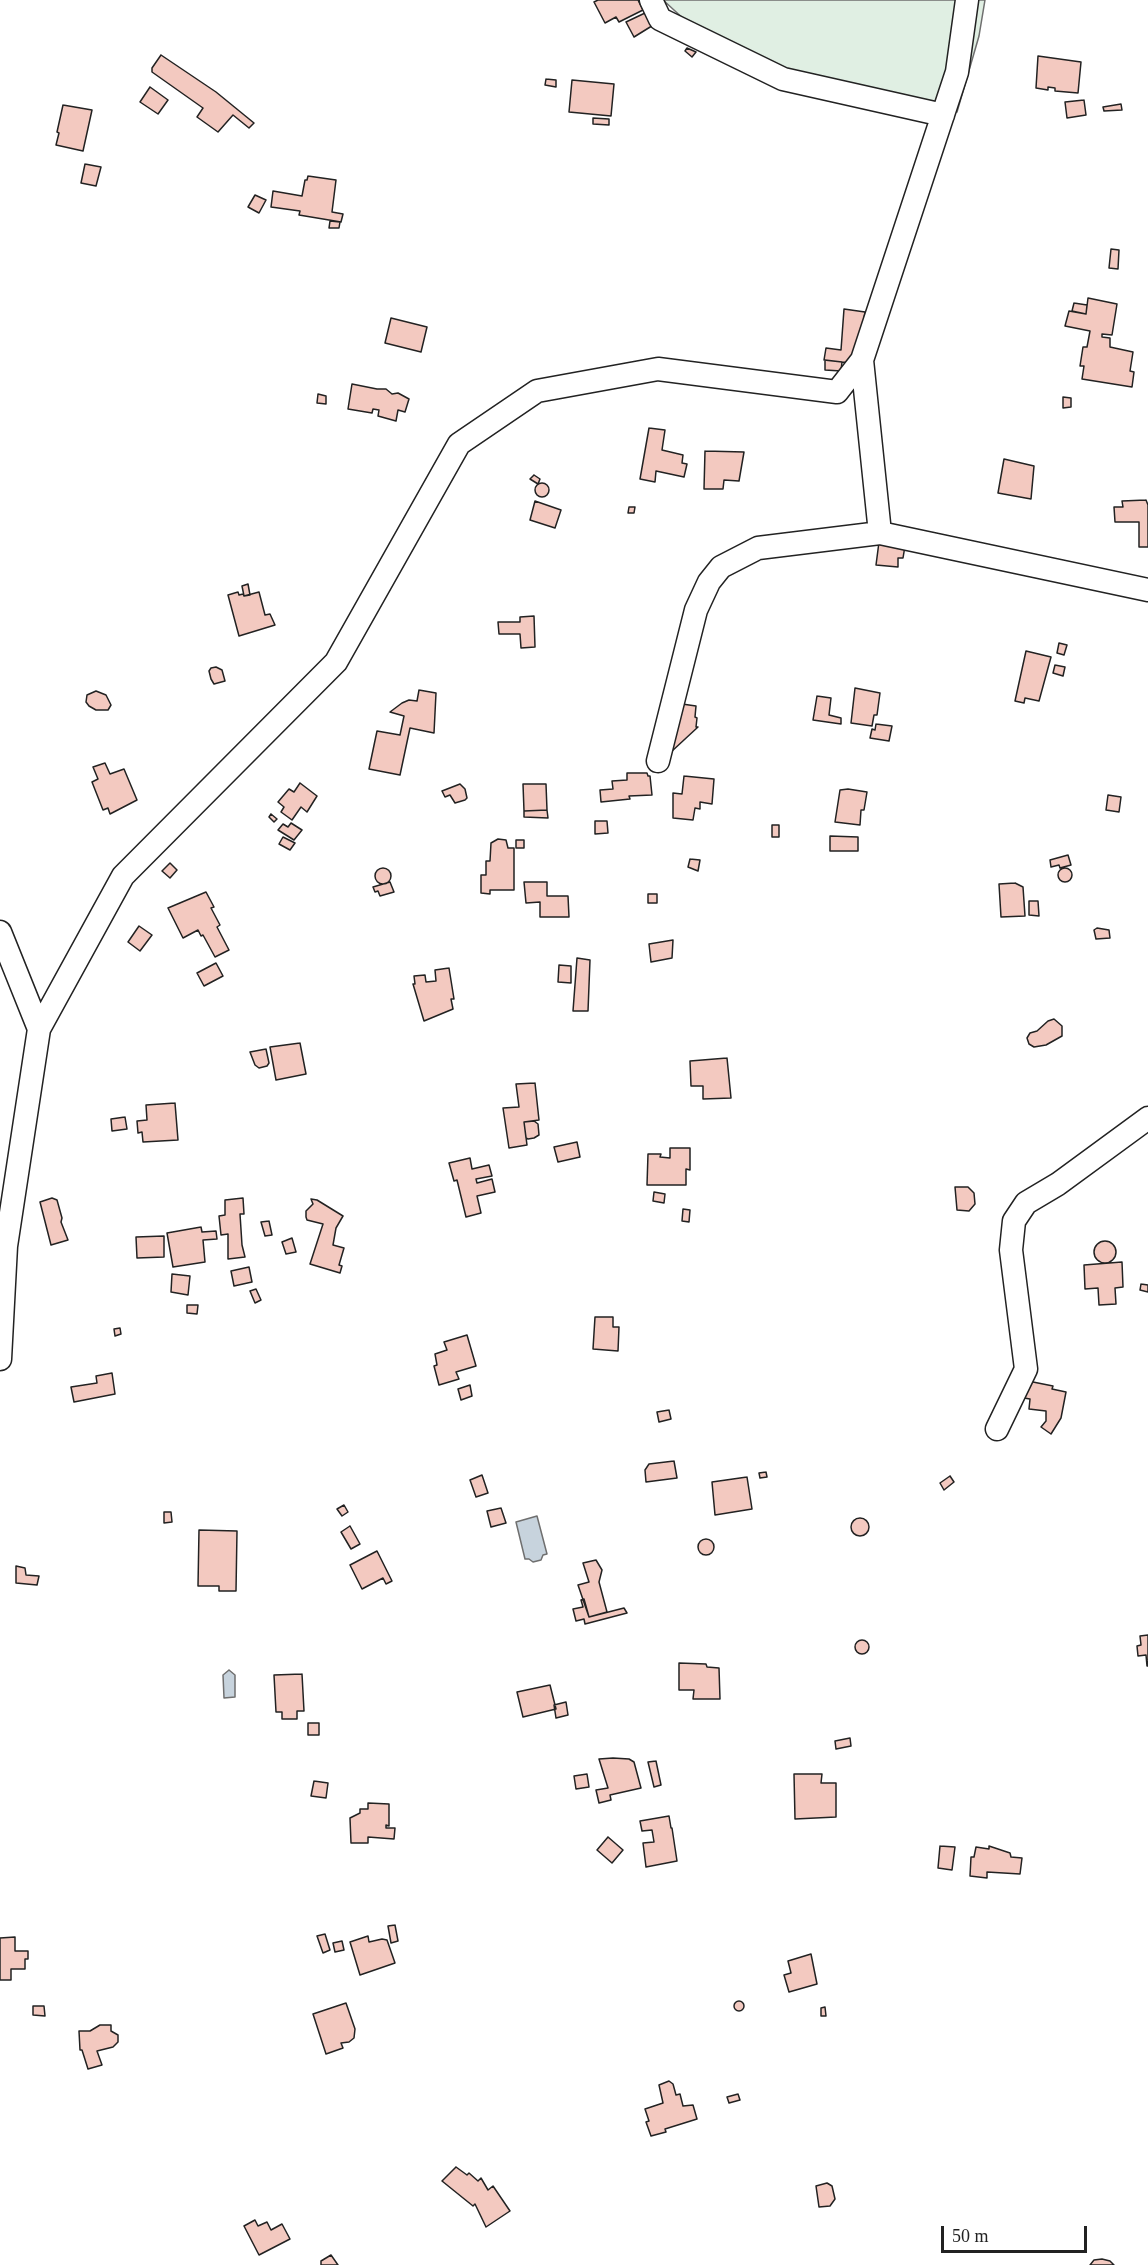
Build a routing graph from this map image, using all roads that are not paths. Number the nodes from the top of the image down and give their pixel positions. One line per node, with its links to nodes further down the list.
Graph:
1 (651, 0): 3 (street)
2 (967, 0): 3 (street)
3 (943, 115): 4 (street)
4 (862, 360): 5 (street); 9 (street)
5 (880, 533): 6 (street); 7 (street)
6 (1148, 590)
7 (658, 761)
8 (0, 932): 9 (street)
9 (39, 1029): 11 (street)
10 (1148, 1118): 12 (street)
11 (0, 1359)
12 (997, 1429)

